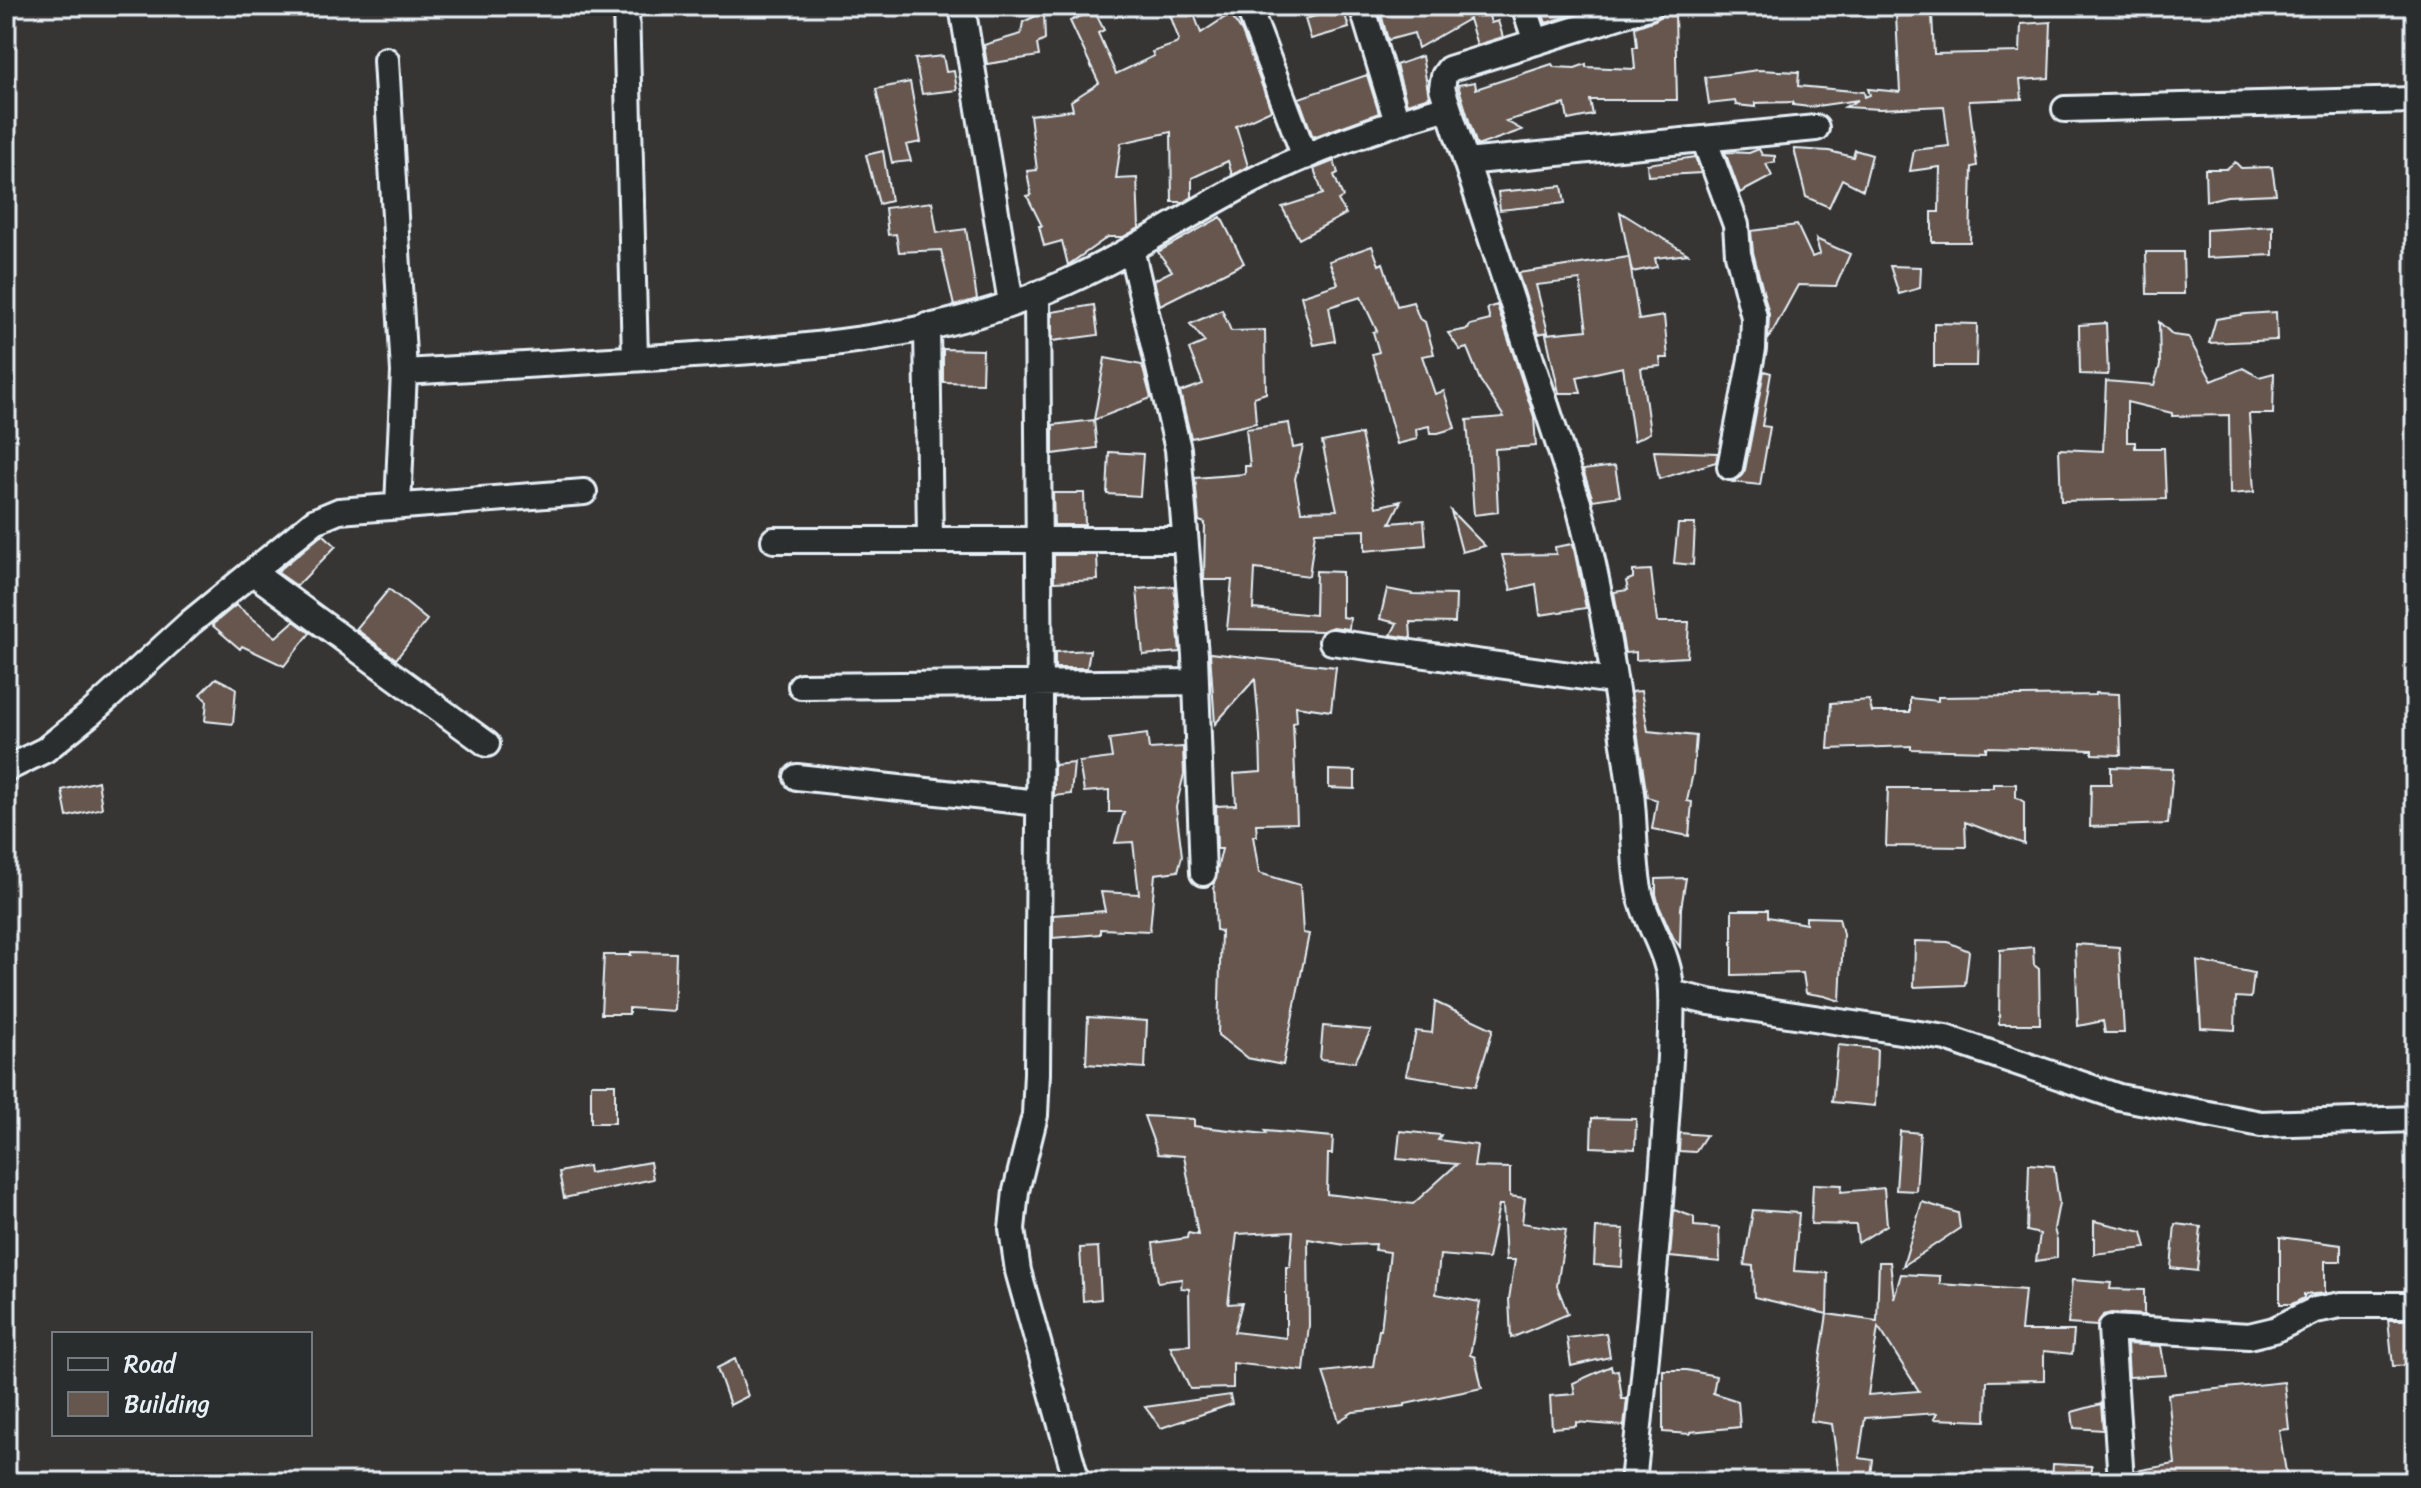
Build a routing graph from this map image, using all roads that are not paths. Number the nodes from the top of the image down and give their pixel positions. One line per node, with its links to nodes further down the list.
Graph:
1 (626, 6): 21 (street)
2 (962, 6): 19 (street)
3 (1248, 6): 15 (street)
4 (1362, 6): 12 (street)
5 (1524, 6): 7 (street)
6 (1651, 6): 7 (street)
7 (1536, 42): 10 (street)
8 (386, 60): 22 (street)
9 (2415, 100): 11 (street)
10 (1448, 107): 12 (street); 16 (street)
11 (2065, 109)
12 (1397, 122): 15 (street)
13 (1816, 128): 14 (street)
14 (1704, 139): 16 (street); 23 (street)
15 (1305, 157): 17 (street)
16 (1466, 162): 32 (street)
17 (1131, 249): 18 (street); 29 (street)
18 (1037, 294): 19 (street); 28 (street)
19 (1011, 303): 20 (street)
20 (927, 326): 21 (street); 27 (street)
21 (635, 358): 22 (street)
22 (404, 372): 25 (street)
23 (1730, 467)
24 (584, 492): 25 (street)
25 (398, 506): 30 (street)
26 (774, 540): 27 (street)
27 (930, 540): 28 (street)
28 (1039, 540): 29 (street); 34 (street)
29 (1185, 540): 33 (street)
30 (252, 572): 36 (street); 37 (street)
31 (1332, 642): 32 (street)
32 (1613, 681): 41 (street)
33 (1196, 682): 34 (street); 40 (street)
34 (1040, 684): 35 (street); 39 (street)
35 (801, 686)
36 (487, 744)
37 (6, 769)
38 (797, 777): 39 (street)
39 (1039, 803): 44 (street)
40 (1203, 873)
41 (1671, 993): 42 (street); 45 (street)
42 (2415, 1119)
43 (2415, 1305): 46 (street)
44 (1077, 1482)
45 (1633, 1482)
46 (2121, 1482)

